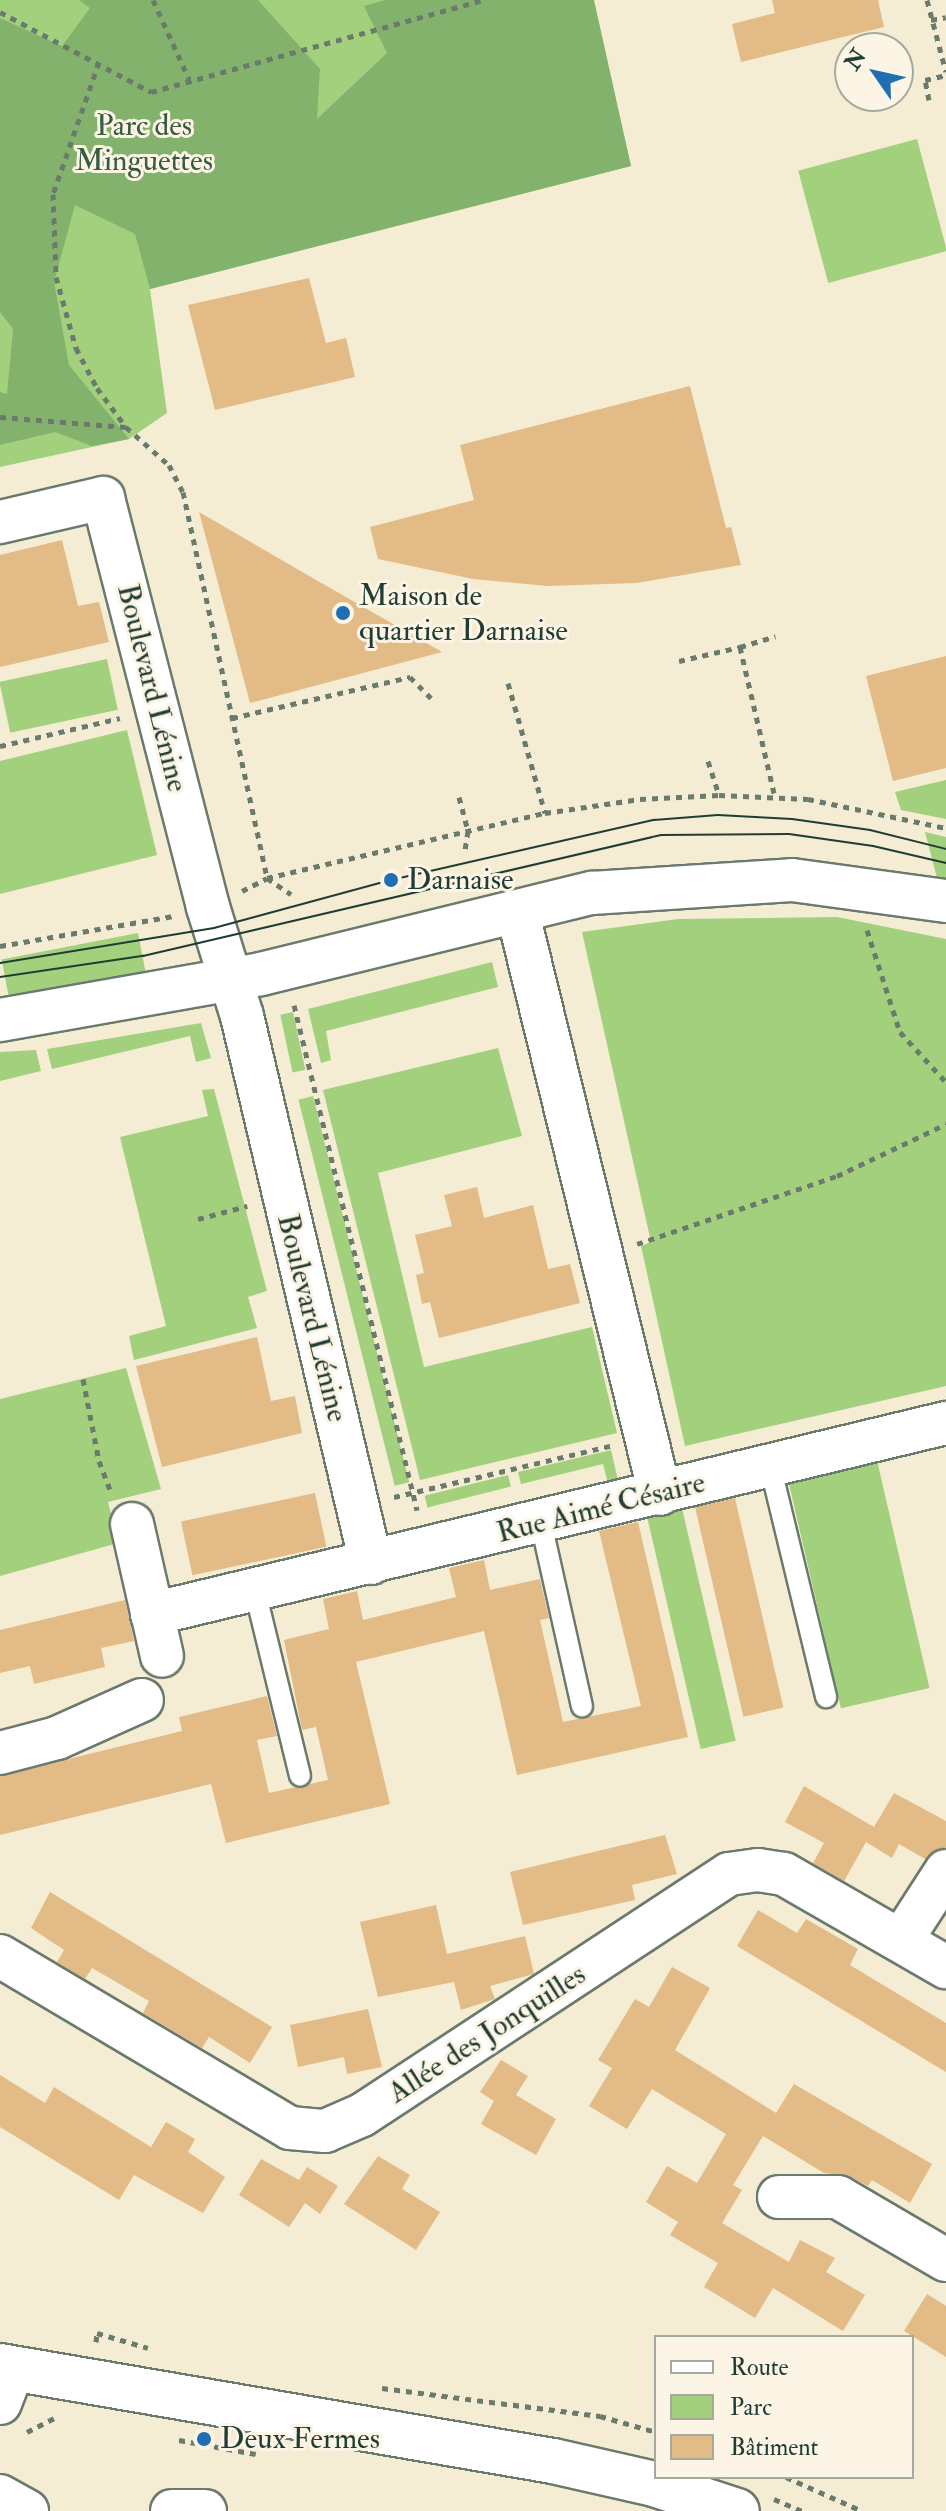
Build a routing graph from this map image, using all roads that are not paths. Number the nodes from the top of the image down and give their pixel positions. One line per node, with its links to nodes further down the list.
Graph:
1 (0, 522): 4 (street, Boulevard Lénine)
2 (946, 901): 3 (street)
3 (518, 914): 4 (street); 8 (street)
4 (236, 998): 5 (street); 11 (street, Boulevard Lénine)
5 (0, 1020)
6 (946, 1423): 7 (street, Rue Aimé Césaire)
7 (770, 1465): 8 (street, Rue Aimé Césaire); 15 (lane)
8 (660, 1494): 9 (street, Rue Aimé Césaire)
9 (541, 1523): 11 (street, Rue Aimé Césaire); 17 (lane)
10 (132, 1524): 13 (street)
11 (371, 1563): 12 (street, Rue Aimé Césaire)
12 (255, 1591): 13 (street, Rue Aimé Césaire); 19 (lane)
13 (152, 1614): 14 (street)
14 (162, 1656)
15 (826, 1697)
16 (142, 1700): 18 (street)
17 (582, 1706)
18 (0, 1753)
19 (300, 1776)
20 (946, 1871): 21 (street)
21 (902, 1939): 22 (street, Allée des Jonquilles); 23 (street, Allée des Jonquilles)
22 (0, 1956)
23 (946, 1967)
24 (779, 2197): 25 (street)
25 (946, 2260)
26 (4, 2379): 31 (main road)
27 (0, 2496): 28 (street)
28 (27, 2511)
29 (172, 2511): 30 (street)
30 (205, 2511)
31 (737, 2511)

